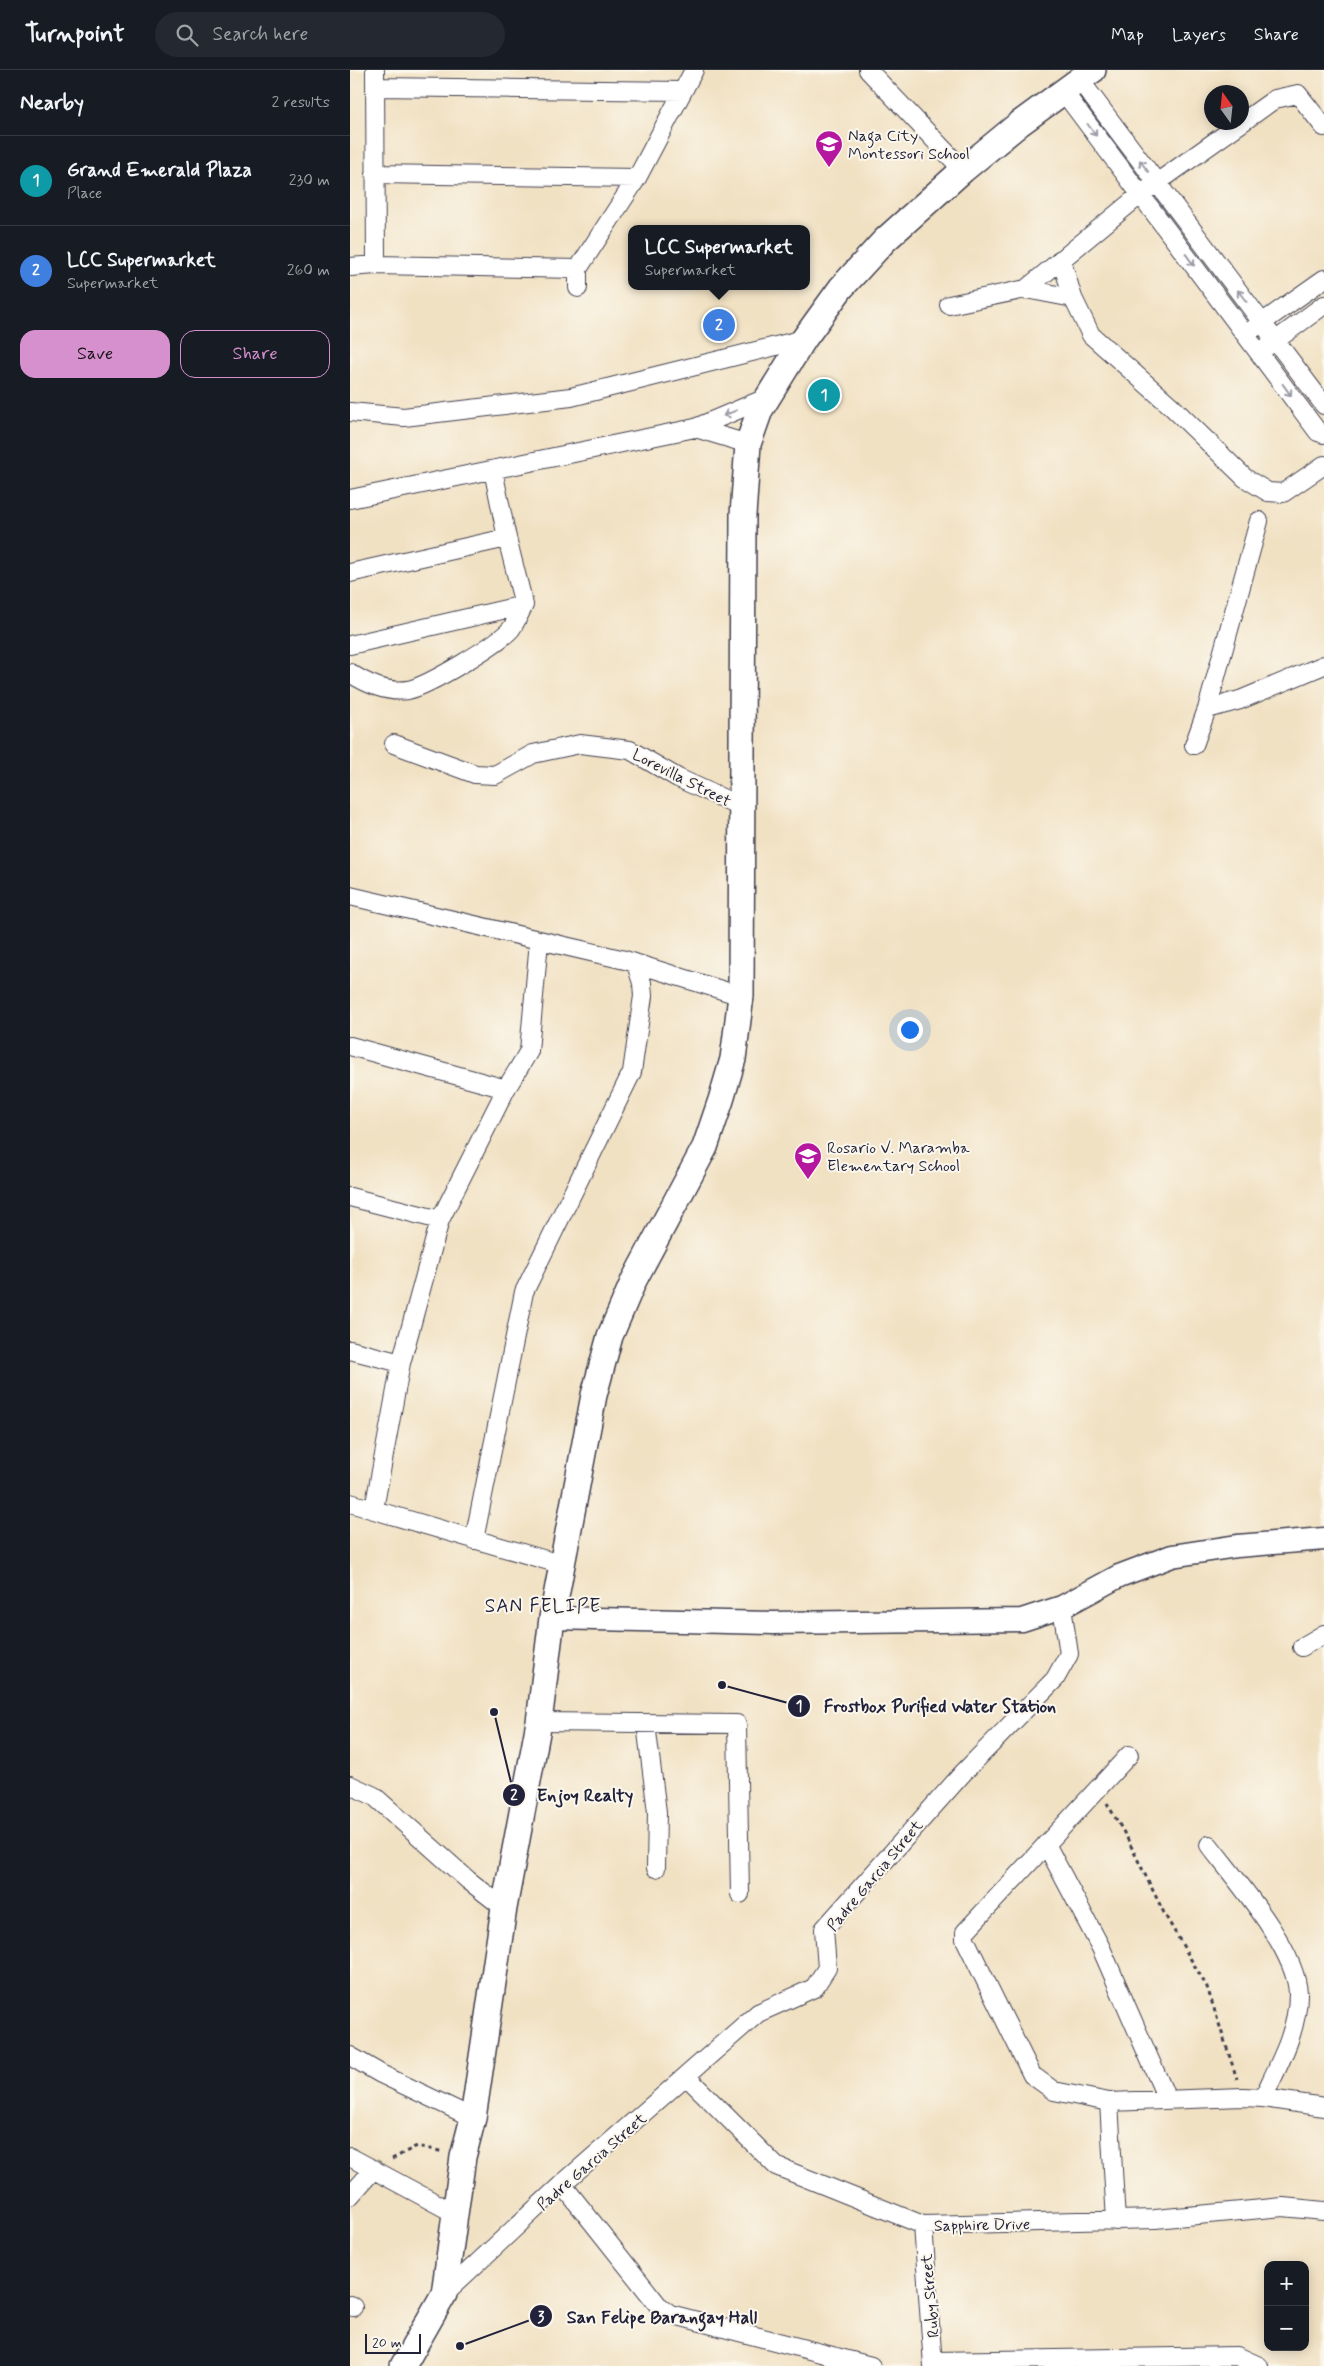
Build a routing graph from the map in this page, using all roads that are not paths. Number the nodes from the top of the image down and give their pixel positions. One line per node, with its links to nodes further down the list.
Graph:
1 (694, 70): 5 (street)
2 (868, 70): 7 (street)
3 (375, 79): 5 (street); 8 (street)
4 (1078, 80): 7 (main road); 10 (street, one-way to 4); 11 (street, one-way to 11)
5 (683, 91): 9 (street)
6 (1324, 127): 10 (street)
7 (963, 170): 24 (main road)
8 (375, 174): 9 (street); 13 (street)
9 (637, 178): 15 (street)
10 (1157, 184): 11 (street); 22 (street, one-way to 10)
11 (1141, 194): 12 (street); 23 (street, one-way to 23)
12 (1062, 259): 18 (street); 19 (street)
13 (376, 265): 14 (street); 15 (street)
14 (350, 268)
15 (578, 269): 17 (street)
16 (1324, 278): 22 (street)
17 (578, 288)
18 (1026, 289): 19 (street); 20 (street)
19 (1073, 298): 33 (street)
20 (948, 305)
21 (1324, 305): 25 (street)
22 (1262, 323): 23 (street); 25 (street)
23 (1245, 335): 26 (street)
24 (804, 339): 27 (main road); 29 (street)
25 (1276, 340): 26 (street); 28 (street)
26 (1259, 352): 31 (street, one-way to 31)
27 (766, 398): 30 (street, one-way to 30); 32 (main road)
28 (1324, 405)
29 (350, 412)
30 (694, 428): 32 (street); 34 (street)
31 (1322, 432)
32 (748, 444): 46 (main road)
33 (1324, 465)
34 (493, 470): 35 (street); 37 (street)
35 (350, 499)
36 (1259, 521): 43 (street)
37 (507, 538): 38 (street); 39 (street)
38 (350, 573)
39 (524, 605): 40 (street); 42 (street)
40 (350, 645)
41 (1323, 661): 43 (street)
42 (350, 673)
43 (1207, 709): 45 (street)
44 (394, 744): 46 (street, Lorevilla Street)
45 (1194, 745)
46 (742, 807): 50 (main road)
47 (350, 896): 48 (street)
48 (539, 941): 49 (street); 52 (street)
49 (636, 964): 50 (street); 60 (street)
50 (741, 996): 61 (main road)
51 (350, 1046): 52 (street)
52 (506, 1088): 54 (street)
53 (350, 1198): 54 (street)
54 (440, 1220): 56 (street)
55 (350, 1350): 56 (street)
56 (401, 1363): 58 (street)
57 (350, 1503): 58 (street)
58 (374, 1509): 60 (street)
59 (1324, 1539): 62 (street)
60 (474, 1540): 61 (street)
61 (563, 1565): 63 (main road)
62 (1062, 1607): 63 (street); 76 (street, Padre Garcia Street)
63 (552, 1618): 66 (main road)
64 (1324, 1634): 65 (street)
65 (1302, 1647)
66 (539, 1722): 67 (street); 74 (main road)
67 (646, 1724): 72 (street); 73 (street)
68 (1130, 1755): 70 (street)
69 (350, 1784): 74 (street)
70 (1046, 1844): 78 (street); 79 (street)
71 (1209, 1845): 77 (street)
72 (656, 1868)
73 (740, 1894)
74 (504, 1908): 81 (main road)
75 (350, 2056): 81 (street)
76 (687, 2077): 84 (street, Padre Garcia Street); 89 (street, Sapphire Drive)
77 (1263, 2098): 78 (street); 80 (street)
78 (1167, 2099): 79 (street)
79 (1108, 2102): 88 (street)
80 (1324, 2107)
81 (472, 2118): 87 (main road)
82 (350, 2157): 83 (street)
83 (374, 2169): 85 (street); 87 (street)
84 (562, 2184): 90 (street, Padre Garcia Street); 93 (street)
85 (350, 2196)
86 (1324, 2211): 88 (street, Sapphire Drive)
87 (454, 2213): 90 (main road)
88 (1116, 2220): 89 (street, Sapphire Drive)
89 (923, 2225): 91 (street, Ruby Street)
90 (444, 2294): 92 (main road)
91 (933, 2364): 94 (street)
92 (403, 2366)
93 (871, 2366)
94 (1259, 2366)

